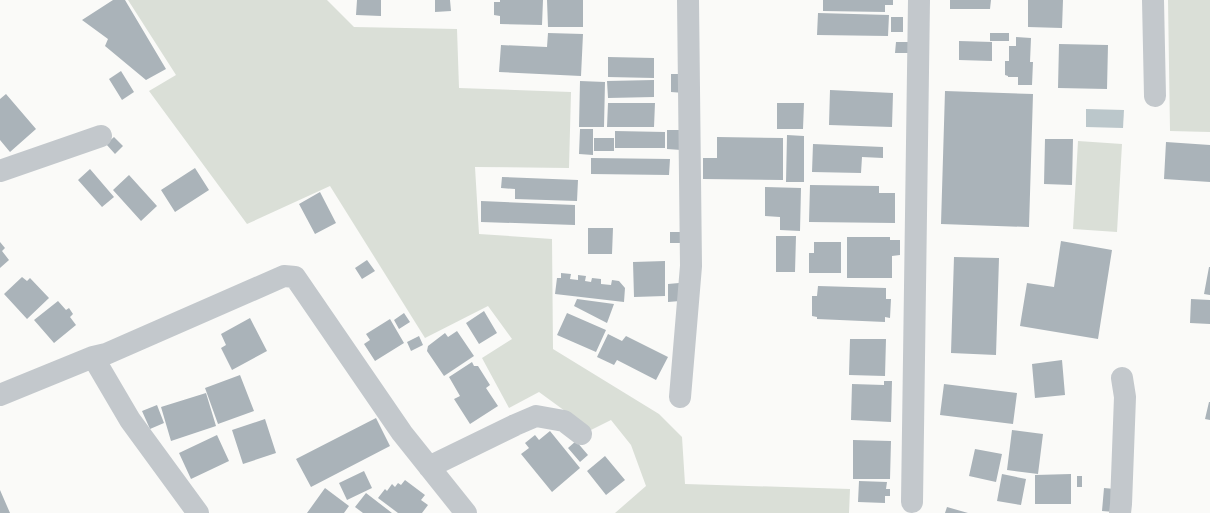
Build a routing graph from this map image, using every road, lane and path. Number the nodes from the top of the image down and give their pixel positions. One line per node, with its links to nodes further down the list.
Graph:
1 (688, 0): 10 (street)
2 (919, 0): 13 (street)
3 (1153, 0): 4 (street)
4 (1155, 96)
5 (101, 136): 6 (street)
6 (0, 171)
7 (93, 357): 9 (street); 12 (street); 14 (street)
8 (1122, 378): 16 (street)
9 (0, 395)
10 (680, 397)
11 (581, 434): 12 (street)
12 (429, 467): 15 (street)
13 (912, 502)
14 (198, 513)
15 (466, 513)
16 (1120, 513)

